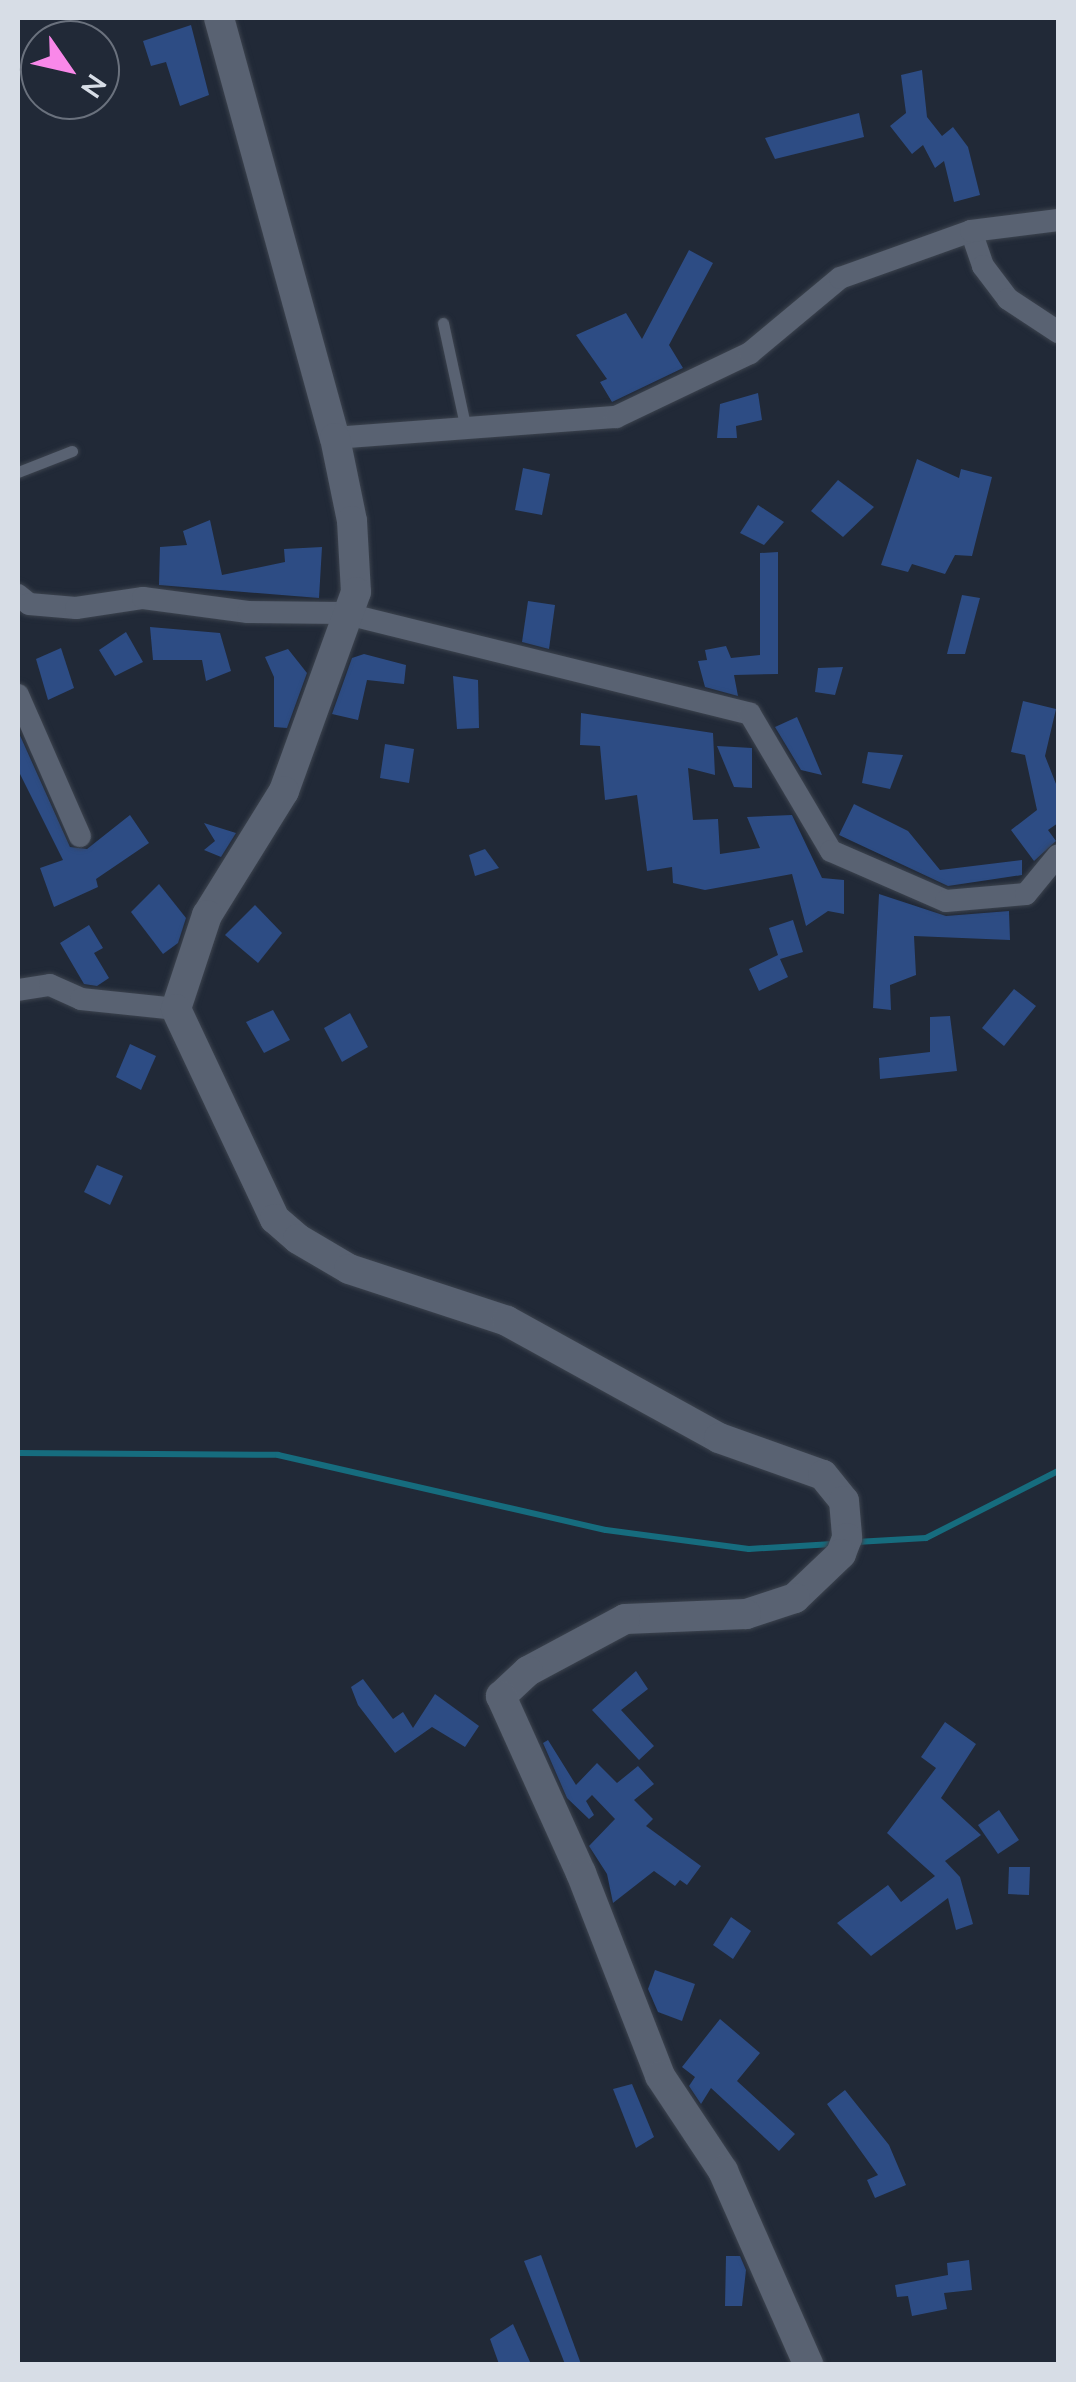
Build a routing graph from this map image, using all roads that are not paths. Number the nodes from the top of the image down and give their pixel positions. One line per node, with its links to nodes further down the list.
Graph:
1 (218, 18): 7 (street)
2 (1058, 220): 3 (street)
3 (971, 231): 5 (street); 6 (street)
4 (443, 324): 6 (lane)
5 (1058, 332)
6 (466, 428): 7 (street)
7 (335, 438): 11 (street)
8 (72, 451): 9 (lane)
9 (18, 472)
10 (18, 596): 11 (street)
11 (344, 613): 14 (street); 16 (street)
12 (18, 695): 13 (street)
13 (80, 836)
14 (1058, 855)
15 (18, 990): 16 (street)
16 (176, 1009): 17 (street)
17 (808, 2364)

